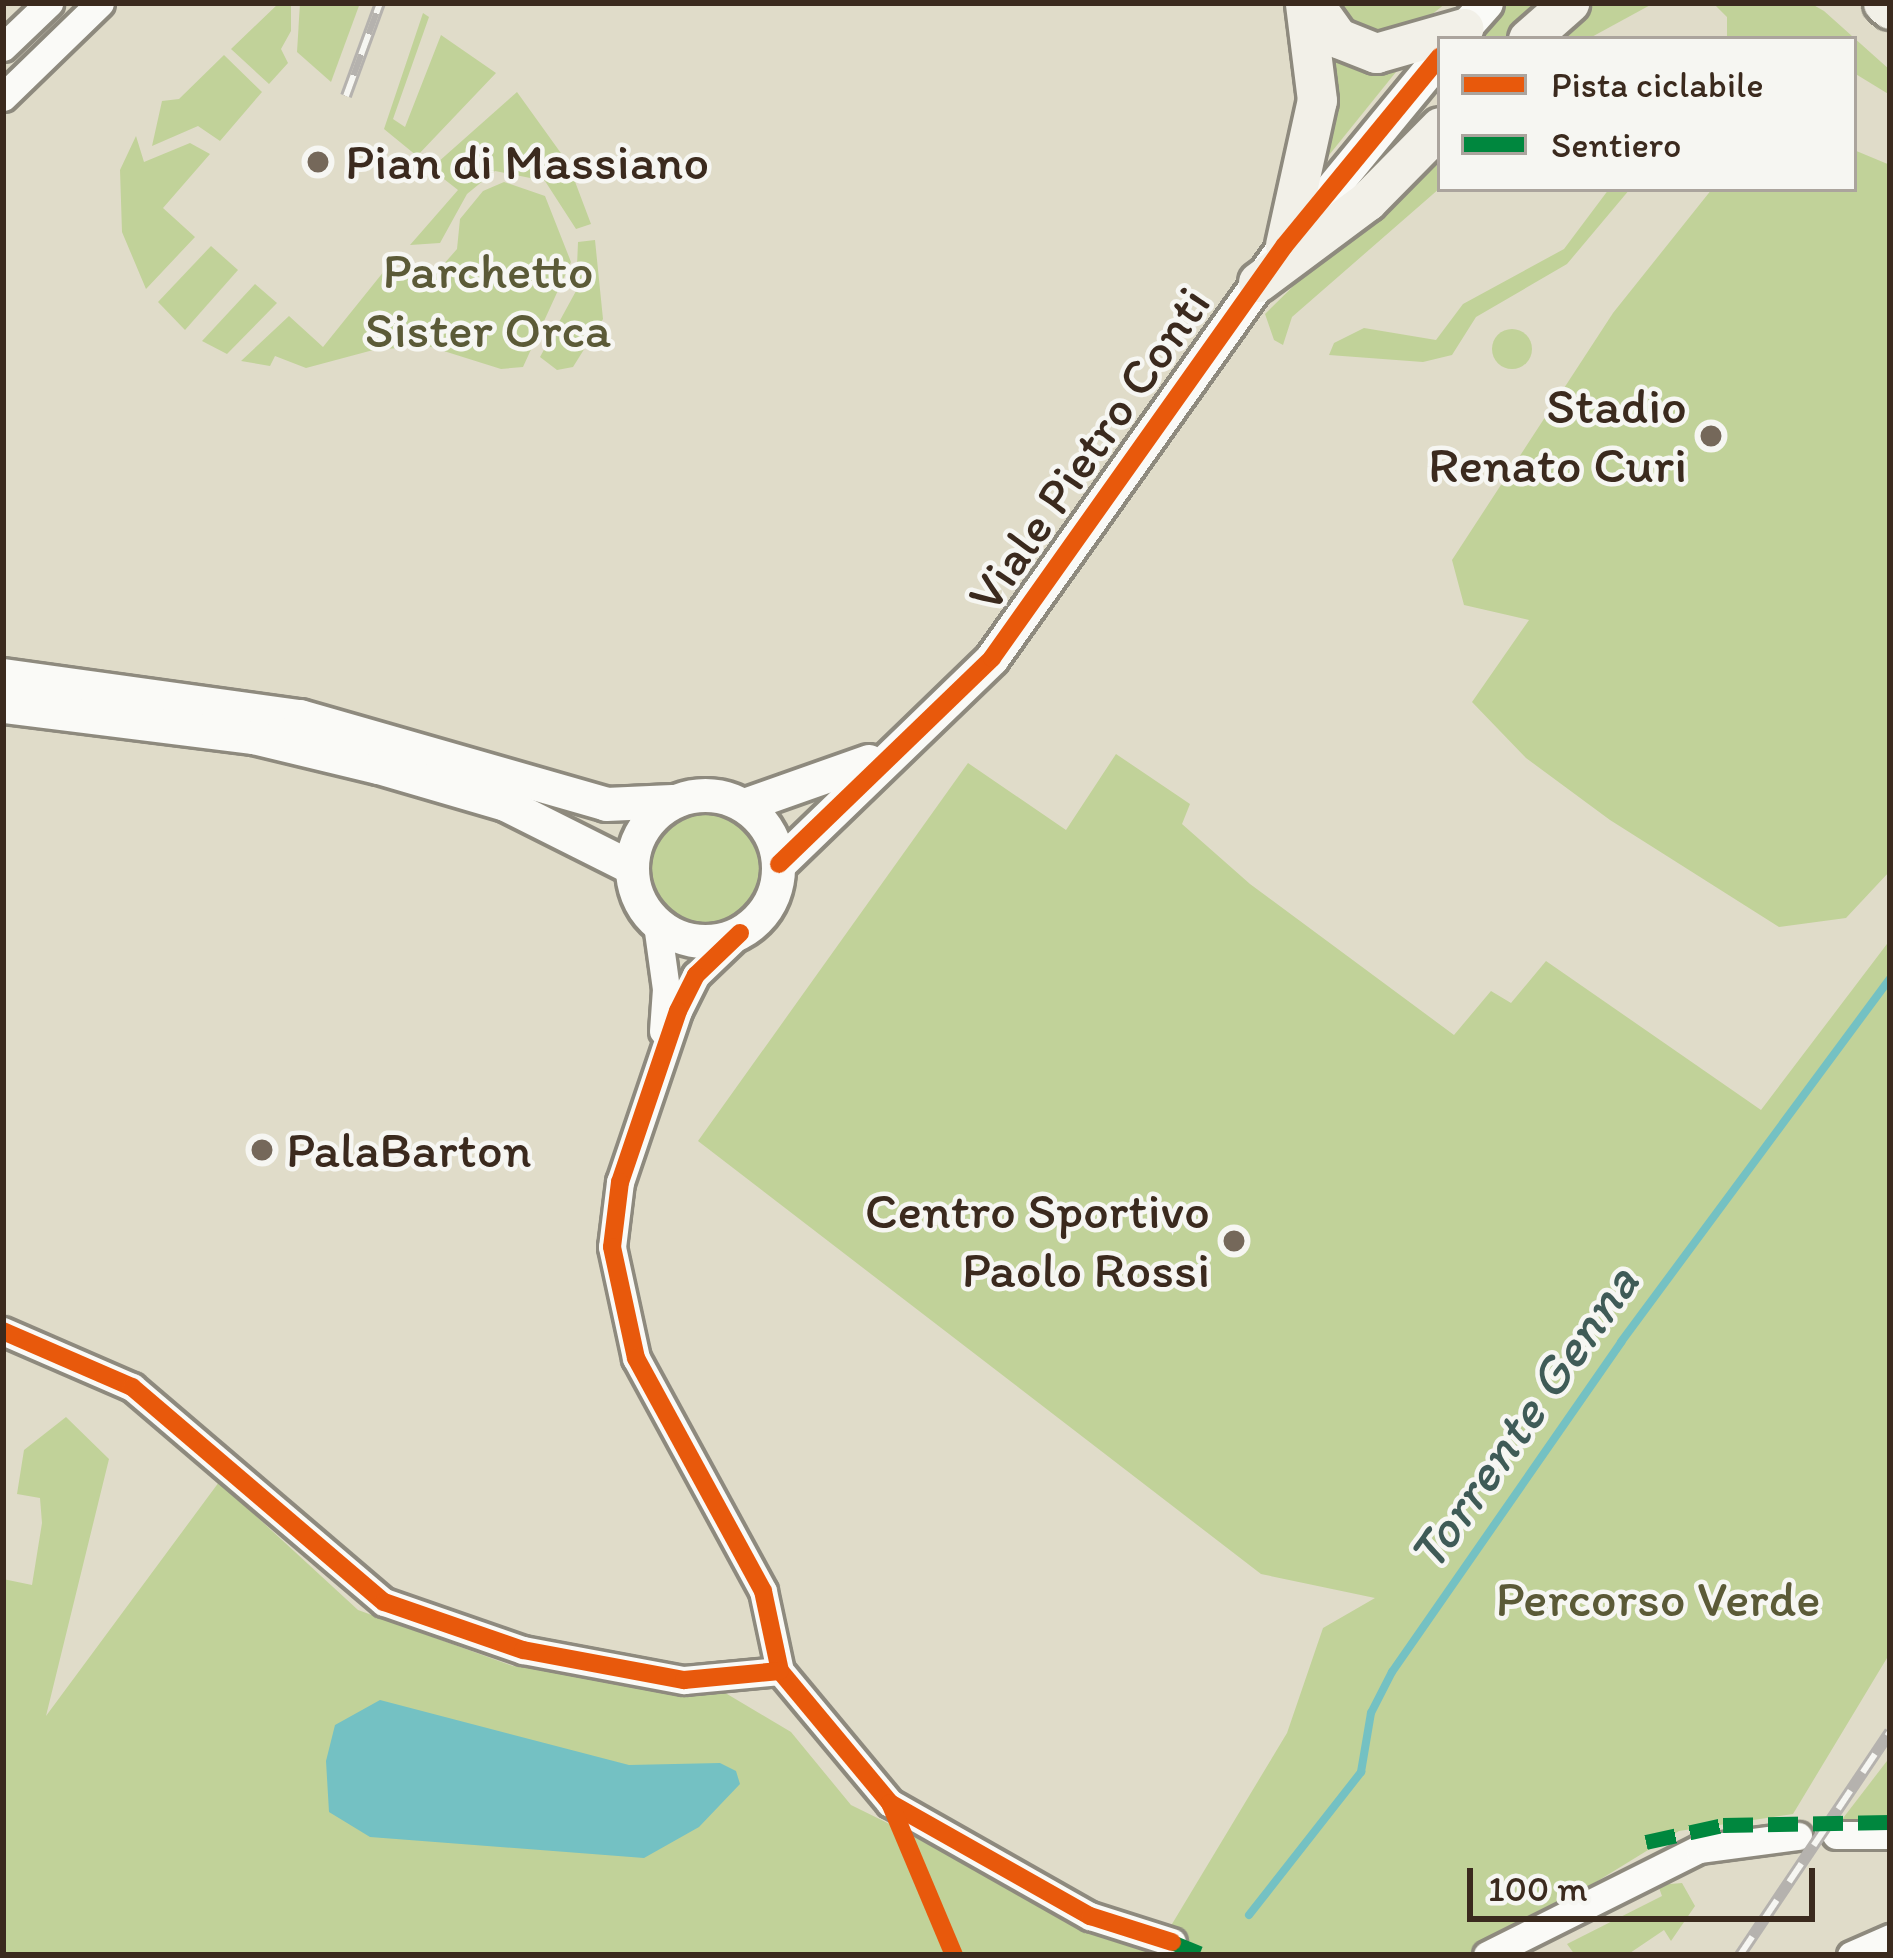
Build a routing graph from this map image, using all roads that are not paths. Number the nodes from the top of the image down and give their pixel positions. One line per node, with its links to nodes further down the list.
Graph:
1 (49, 3): 9 (street)
2 (100, 3): 11 (street)
3 (1309, 3): 8 (main road); 13 (main road)
4 (1569, 3): 7 (main road)
5 (1883, 3): 6 (main road)
6 (1890, 9)
7 (1531, 36)
8 (1437, 38)
9 (3, 47)
10 (1437, 61): 13 (street, Viale Pietro Conti)
11 (3, 97)
12 (1437, 130): 14 (main road)
13 (1285, 245): 14 (street, Viale Pietro Conti)
14 (1258, 282): 17 (street, Viale Pietro Conti)
15 (3, 675): 18 (street, Viale Pietro Conti)
16 (3, 706): 21 (street)
17 (902, 745): 19 (street, Viale Pietro Conti); 20 (street, Viale Pietro Conti)
18 (672, 801): 19 (street, Viale Pietro Conti); 21 (street)
19 (744, 805): 20 (street)
20 (778, 863): 23 (street, Viale Pietro Conti)
21 (631, 867): 22 (street, Viale Pietro Conti)
22 (657, 924): 23 (street); 24 (street, Viale Pietro Conti)
23 (740, 933): 24 (street, Viale Pietro Conti)
24 (661, 1047): 26 (street, Viale Pietro Conti)
25 (3, 1331): 26 (street)
26 (780, 1670): 31 (street, Viale Pietro Conti)
27 (1890, 1834): 28 (street)
28 (1836, 1835)
29 (1798, 1836): 32 (street)
30 (1890, 1938): 33 (street)
31 (1172, 1942)
32 (1487, 1955)
33 (1851, 1955)

